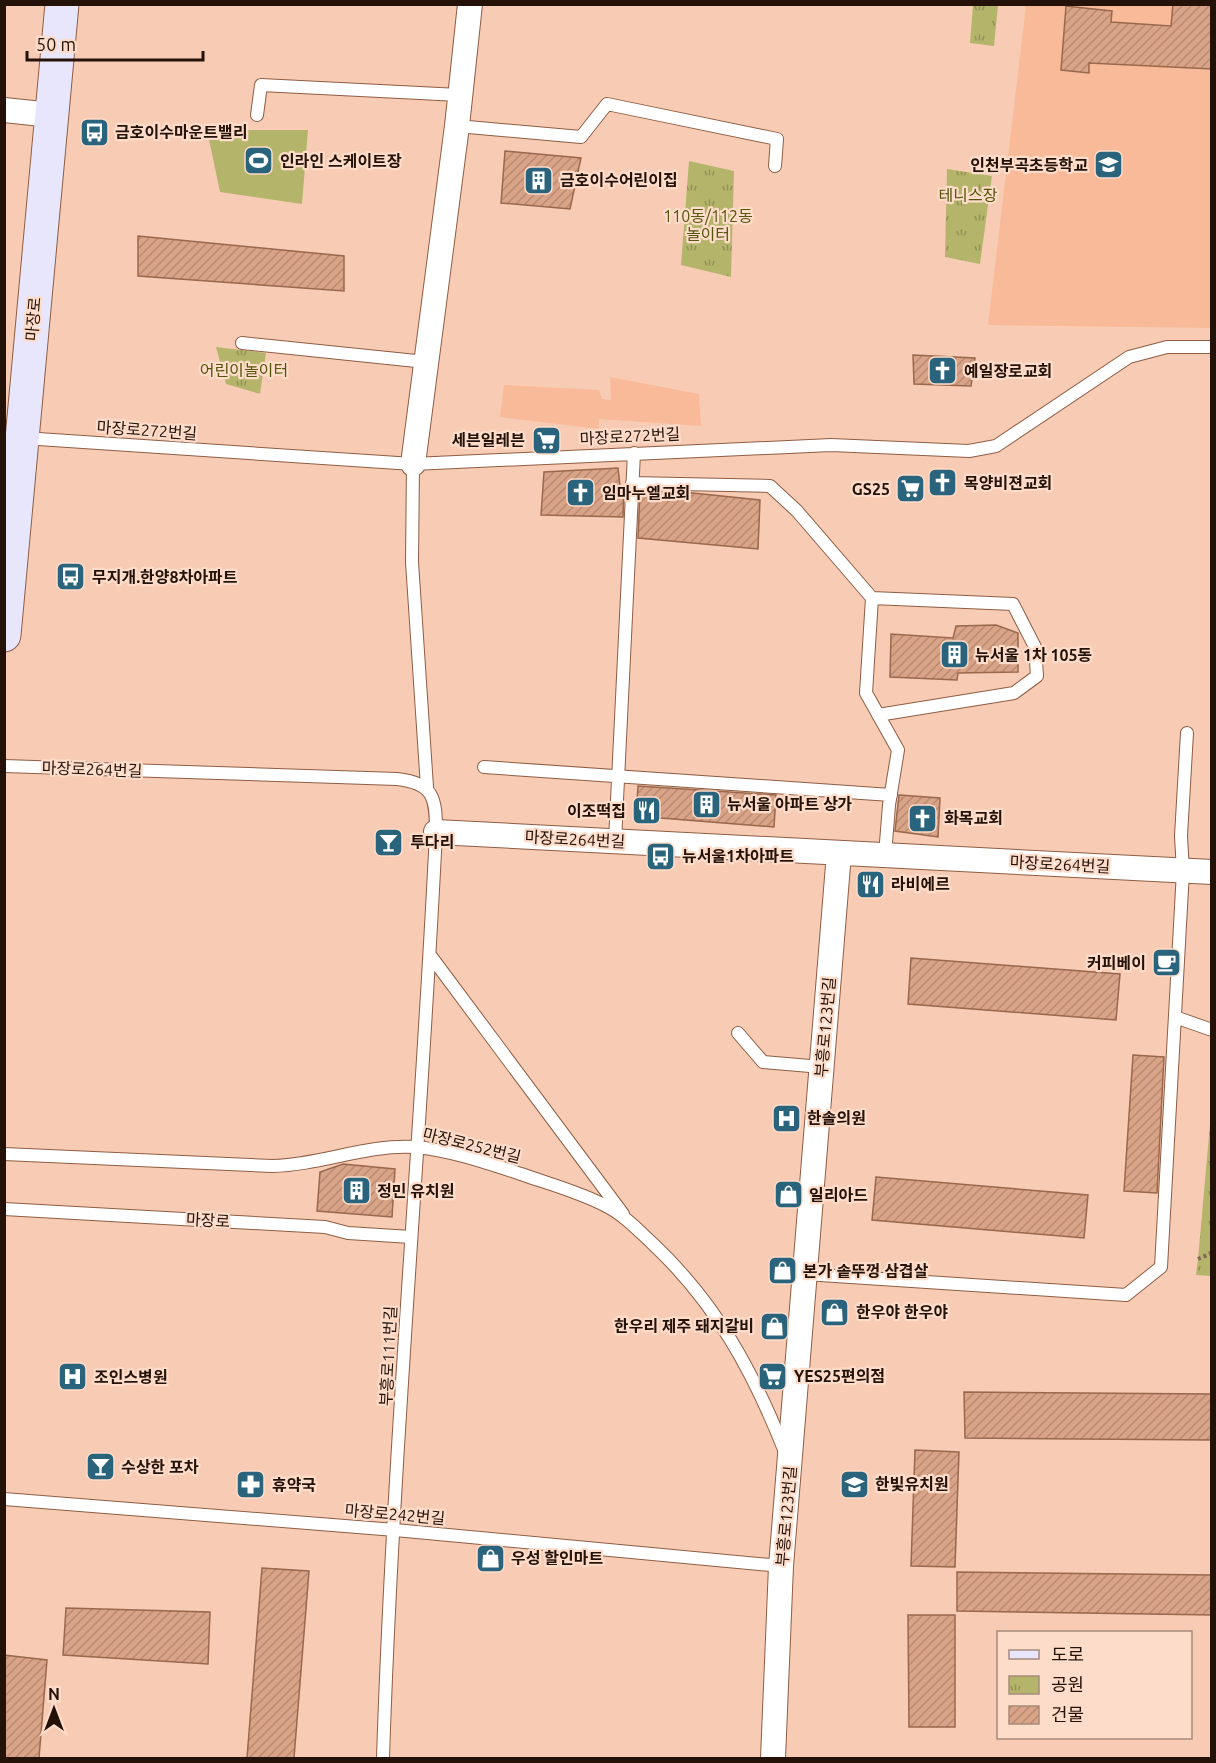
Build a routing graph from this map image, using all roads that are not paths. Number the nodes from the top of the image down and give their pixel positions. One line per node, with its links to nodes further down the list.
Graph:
1 (62, 4): 5 (main road, 마장로)
2 (470, 4): 3 (street)
3 (459, 95): 6 (lane); 7 (street)
4 (4, 110): 5 (street)
5 (52, 115): 12 (main road, 마장로)
6 (257, 115)
7 (457, 126): 8 (lane); 11 (street)
8 (775, 166)
9 (242, 343): 11 (lane)
10 (1212, 348): 13 (lane, 마장로272번길)
11 (426, 362): 14 (street)
12 (21, 438): 14 (lane, 마장로272번길); 16 (main road, 마장로)
13 (634, 453): 14 (lane, 마장로272번길); 15 (lane)
14 (413, 464): 24 (lane)
15 (632, 483): 17 (lane); 23 (lane)
16 (10, 510): 18 (main road, 마장로)
17 (872, 598): 19 (lane); 19 (lane)
18 (4, 635)
19 (878, 715): 25 (lane)
20 (1187, 733): 30 (lane)
21 (4, 766): 24 (lane, 마장로264번길)
22 (484, 767): 23 (lane)
23 (618, 775): 25 (lane); 27 (lane)
24 (427, 787): 26 (lane)
25 (891, 795): 29 (lane)
26 (436, 832): 27 (street, 마장로264번길); 32 (lane, 부흥로111번길)
27 (615, 841): 28 (street, 마장로264번길)
28 (839, 853): 29 (street, 마장로264번길); 36 (street, 부흥로123번길)
29 (885, 855): 30 (street, 마장로264번길)
30 (1183, 871): 31 (street, 마장로264번길); 33 (lane)
31 (1212, 872)
32 (430, 955): 37 (lane, 부흥로111번길); 40 (lane)
33 (1175, 1017): 34 (lane); 42 (lane)
34 (1212, 1030)
35 (738, 1033): 36 (lane)
36 (822, 1067): 42 (street, 부흥로123번길)
37 (416, 1147): 38 (lane, 마장로252번길); 40 (lane, 마장로252번길); 41 (lane, 부흥로111번길)
38 (4, 1154)
39 (4, 1209): 41 (lane, 마장로)
40 (629, 1222): 43 (lane, 마장로252번길)
41 (411, 1237): 45 (lane, 부흥로111번길)
42 (805, 1274): 43 (street, 부흥로123번길)
43 (790, 1464): 46 (street, 부흥로123번길)
44 (4, 1499): 45 (lane, 마장로242번길)
45 (395, 1530): 46 (lane, 마장로242번길); 47 (lane, 부흥로111번길)
46 (782, 1566): 48 (street, 부흥로123번길)
47 (383, 1758)
48 (773, 1758)

